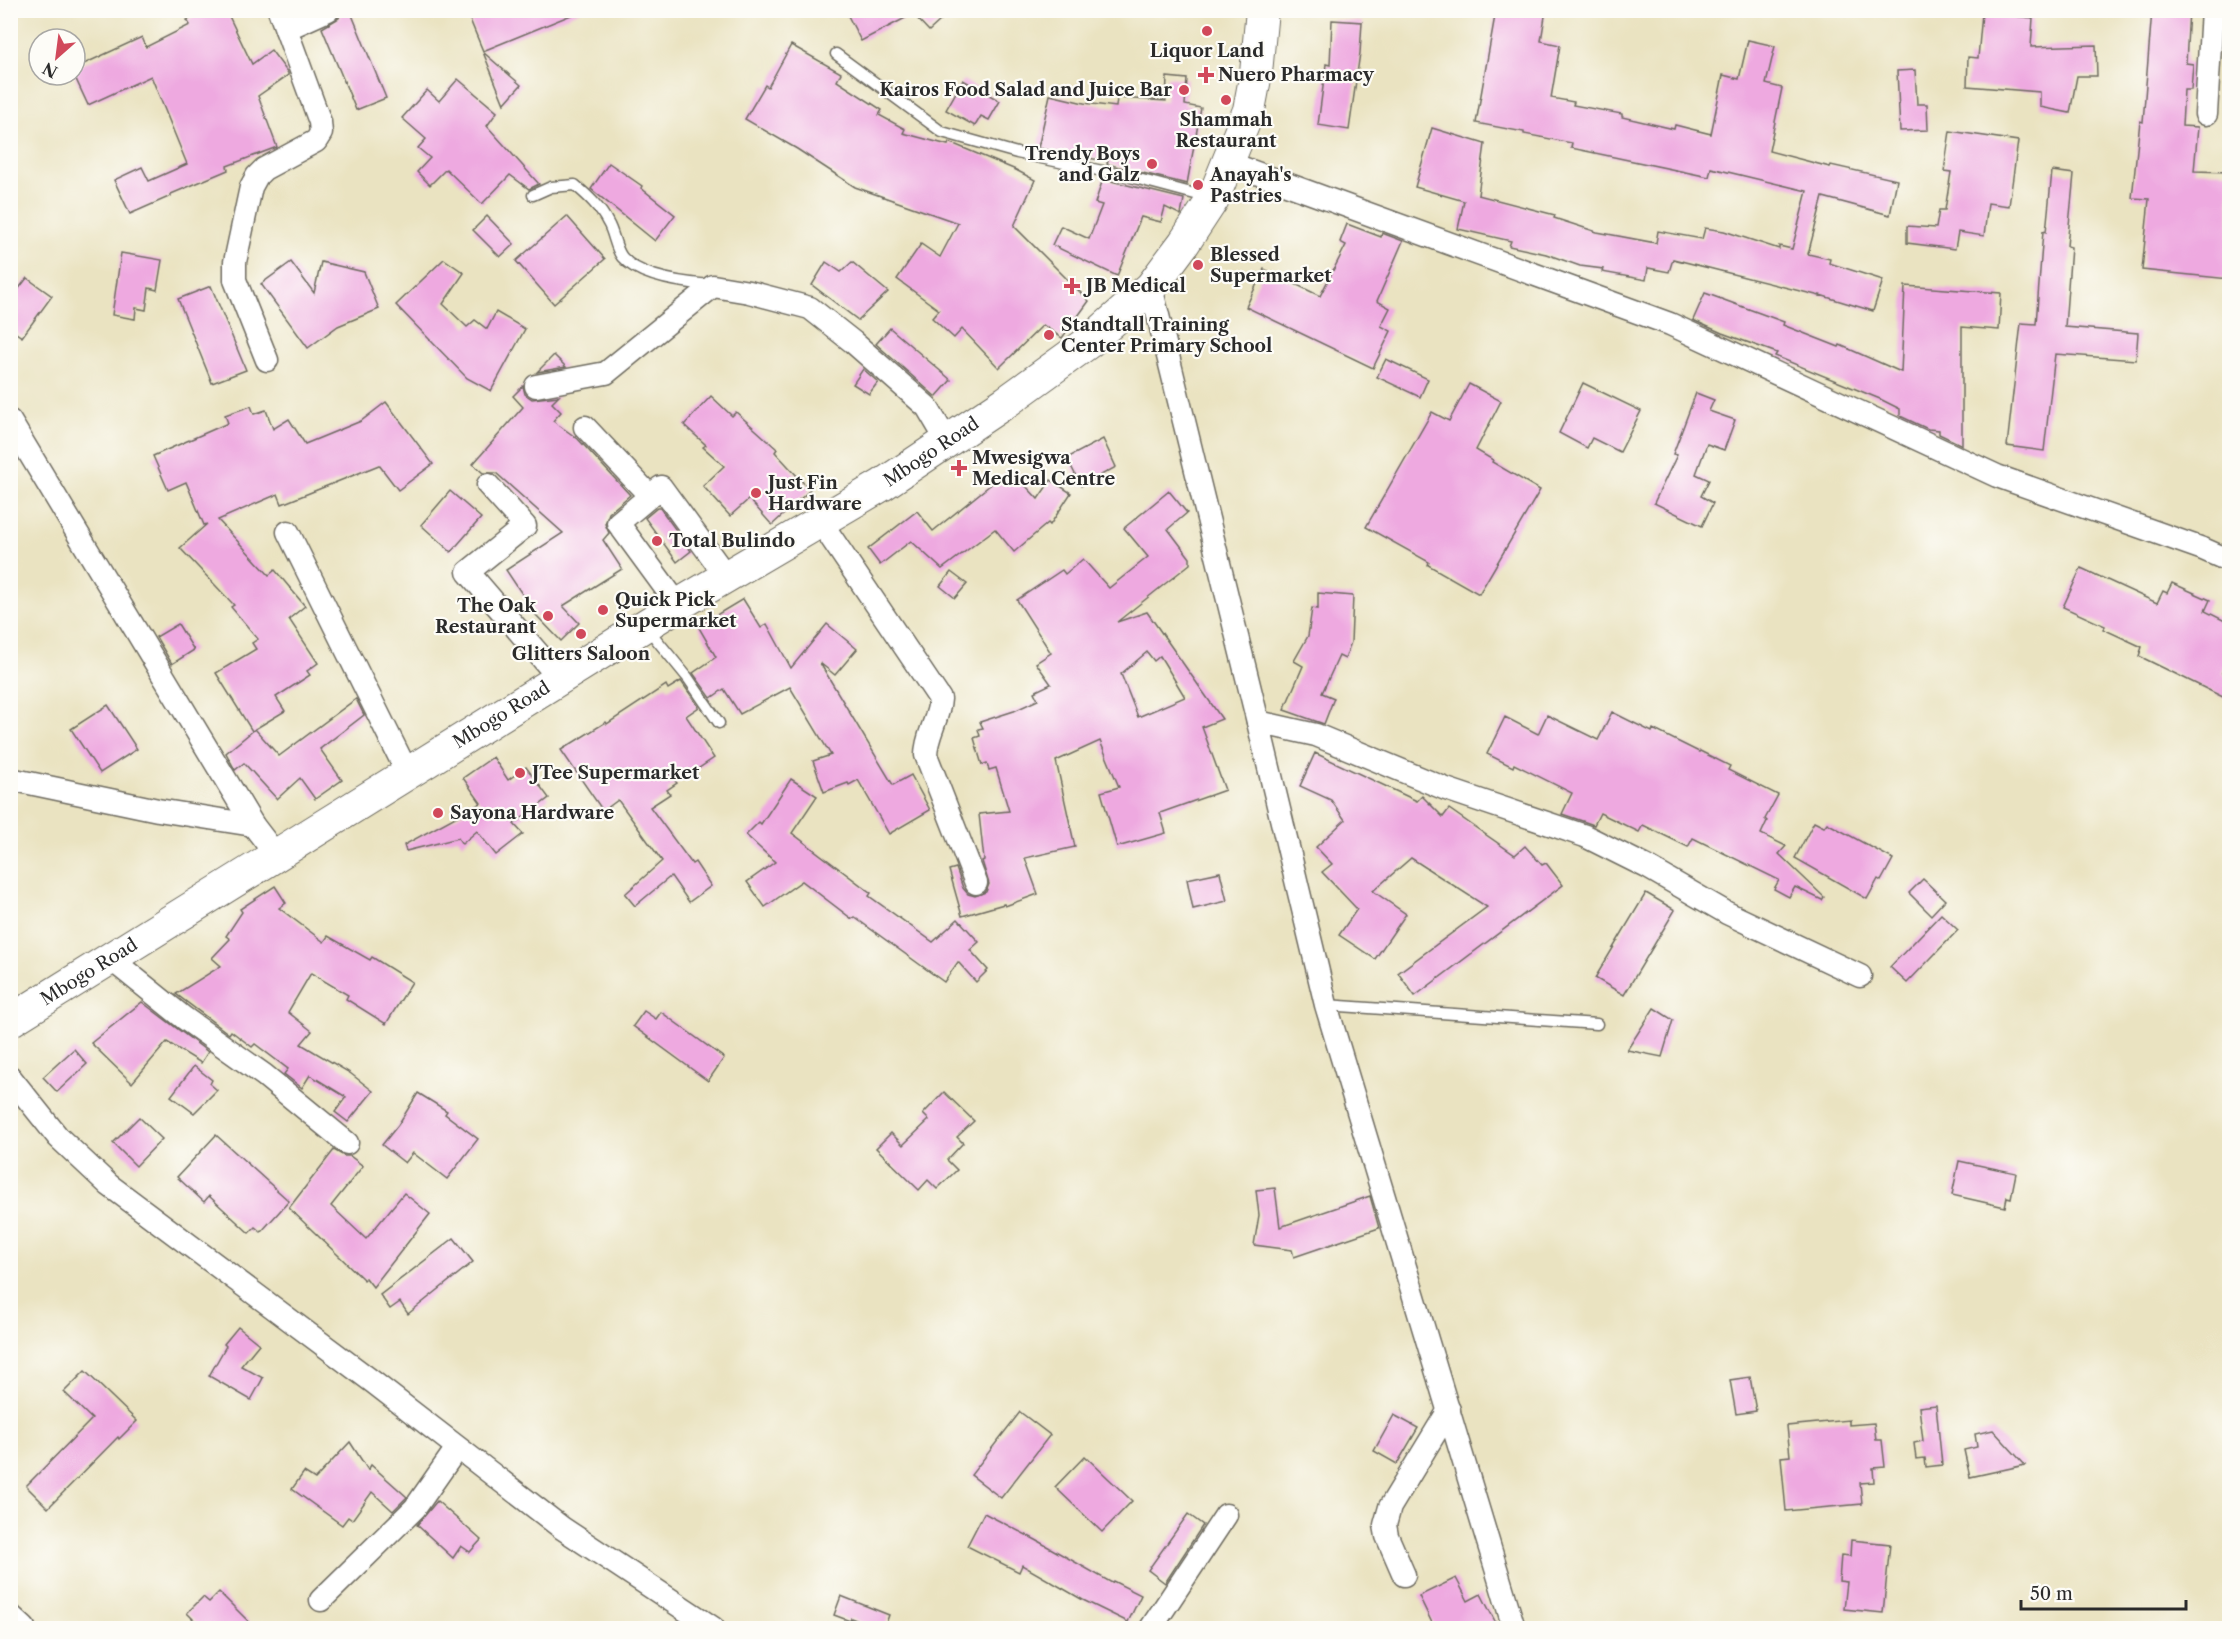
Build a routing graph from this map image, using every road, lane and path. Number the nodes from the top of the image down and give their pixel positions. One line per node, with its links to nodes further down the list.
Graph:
1 (328, 10): 4 (street)
2 (1262, 10): 7 (main road, Mbogo Road)
3 (2212, 10): 6 (street)
4 (282, 20): 12 (street)
5 (836, 54): 9 (lane)
6 (2206, 114)
7 (1229, 163): 9 (main road, Mbogo Road); 21 (street)
8 (533, 195): 10 (lane)
9 (1214, 199): 11 (main road, Mbogo Road)
10 (713, 286): 13 (street); 16 (street)
11 (1151, 287): 16 (main road, Mbogo Road); 26 (street)
12 (267, 360)
13 (536, 386)
14 (10, 420): 30 (street)
15 (585, 427): 18 (street)
16 (947, 441): 19 (main road, Mbogo Road)
17 (488, 485): 25 (street)
18 (650, 496): 22 (street); 23 (street)
19 (820, 521): 22 (main road, Mbogo Road); 32 (street)
20 (288, 532): 28 (street)
21 (2229, 561)
22 (726, 576): 23 (main road, Mbogo Road)
23 (678, 605): 24 (main road, Mbogo Road)
24 (648, 624): 25 (main road, Mbogo Road); 27 (lane)
25 (560, 679): 28 (main road, Mbogo Road)
26 (1258, 722): 34 (street); 35 (street)
27 (719, 723)
28 (408, 774): 31 (main road, Mbogo Road)
29 (10, 779): 30 (street)
30 (253, 825): 31 (street)
31 (276, 855): 33 (main road, Mbogo Road)
32 (976, 883)
33 (111, 959): 36 (main road, Mbogo Road); 39 (street)
34 (1860, 976)
35 (1326, 1005): 37 (lane); 40 (street)
36 (10, 1021)
37 (1597, 1024)
38 (10, 1077): 41 (street)
39 (347, 1143)
40 (1449, 1410): 43 (street); 49 (street)
41 (458, 1448): 44 (street); 47 (street)
42 (1226, 1515): 48 (street)
43 (1404, 1575)
44 (321, 1600)
45 (10, 1615): 46 (street)
46 (24, 1629)
47 (712, 1629)
48 (1151, 1629)
49 (1514, 1629)

